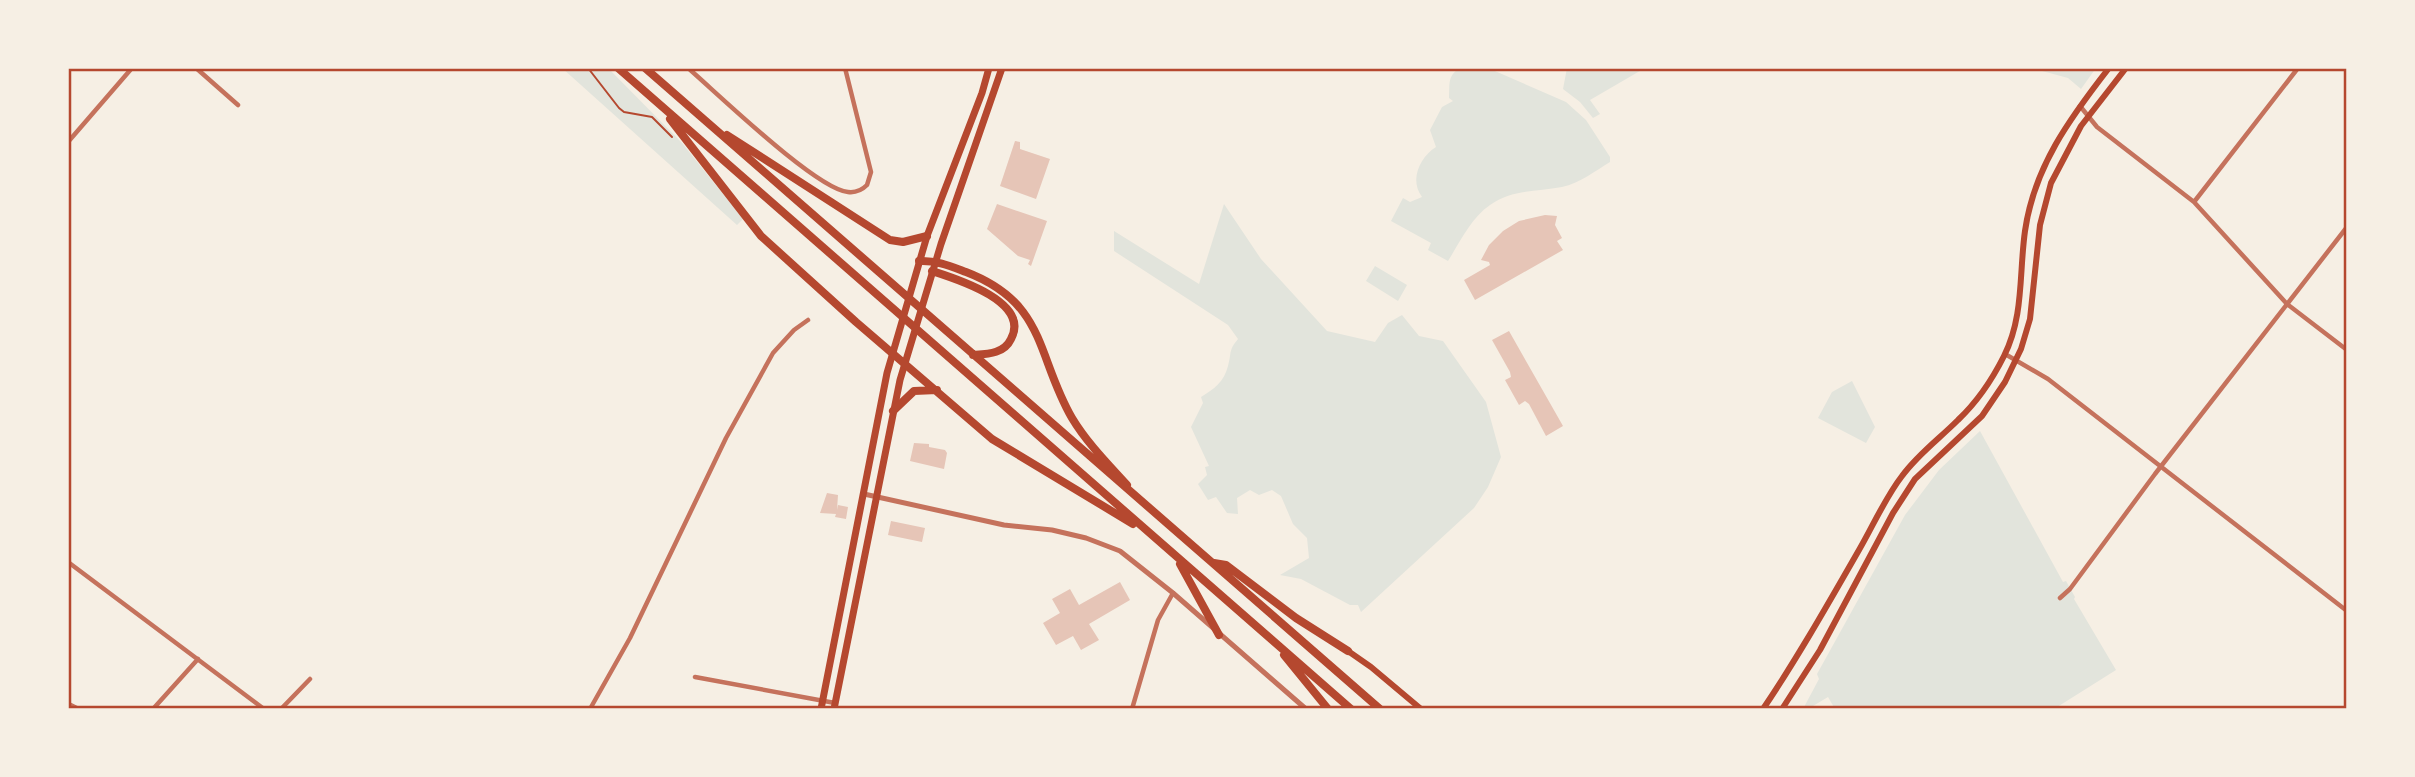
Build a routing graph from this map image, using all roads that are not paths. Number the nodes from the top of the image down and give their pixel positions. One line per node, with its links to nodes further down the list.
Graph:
1 (132, 68): 19 (street)
2 (196, 68): 15 (street)
3 (618, 68): 14 (highway)
4 (645, 68): 18 (highway)
5 (688, 68): 6 (street)
6 (845, 68)
7 (989, 68): 12 (main road)
8 (1002, 68): 13 (main road)
9 (2109, 68): 16 (main road)
10 (2126, 68): 17 (main road)
11 (2298, 68): 22 (street)
12 (982, 93): 13 (main road); 20 (main road)
13 (993, 97): 21 (main road)
14 (658, 104): 31 (highway); 42 (highway)
15 (238, 105)
16 (2080, 106): 17 (street); 32 (main road)
17 (2088, 117): 22 (street); 34 (main road)
18 (708, 124): 24 (highway); 33 (highway)
19 (68, 142)
20 (947, 181): 21 (main road); 24 (main road)
21 (961, 186): 26 (main road)
22 (2194, 202): 28 (street)
23 (2347, 227): 28 (street)
24 (926, 236): 25 (main road)
25 (919, 261): 26 (highway); 31 (main road)
26 (936, 261): 27 (main road); 41 (highway)
27 (932, 271): 33 (highway); 35 (main road)
28 (2287, 304): 30 (street); 38 (street)
29 (808, 320): 62 (street)
30 (2347, 350)
31 (892, 353): 35 (highway); 39 (main road)
32 (2005, 354): 34 (street); 69 (main road)
33 (972, 355): 41 (highway)
34 (2016, 361): 38 (street); 70 (main road)
35 (905, 363): 36 (highway); 37 (main road)
36 (937, 390): 37 (highway); 42 (highway)
37 (893, 411): 40 (main road)
38 (2162, 466): 47 (street); 48 (street)
39 (864, 494): 40 (street); 56 (main road)
40 (876, 497): 46 (street); 57 (main road)
41 (1153, 513): 44 (highway)
42 (1148, 533): 43 (highway)
43 (1177, 559): 49 (highway); 50 (highway)
44 (1212, 562): 51 (highway); 67 (highway)
45 (69, 566): 52 (street)
46 (1173, 593): 49 (street); 63 (street)
47 (2060, 598)
48 (2347, 611)
49 (1219, 635): 64 (street)
50 (1269, 637): 65 (highway); 66 (highway)
51 (1348, 651): 68 (main road)
52 (198, 659): 59 (street); 60 (street)
53 (695, 677): 56 (street)
54 (310, 679): 61 (street)
55 (68, 704): 58 (street)
56 (822, 705): 57 (street)
57 (834, 706)
58 (78, 709)
59 (153, 709)
60 (264, 709)
61 (281, 709)
62 (590, 709)
63 (1132, 709)
64 (1306, 709)
65 (1328, 709)
66 (1351, 709)
67 (1380, 709)
68 (1421, 709)
69 (1763, 709)
70 (1782, 709)

